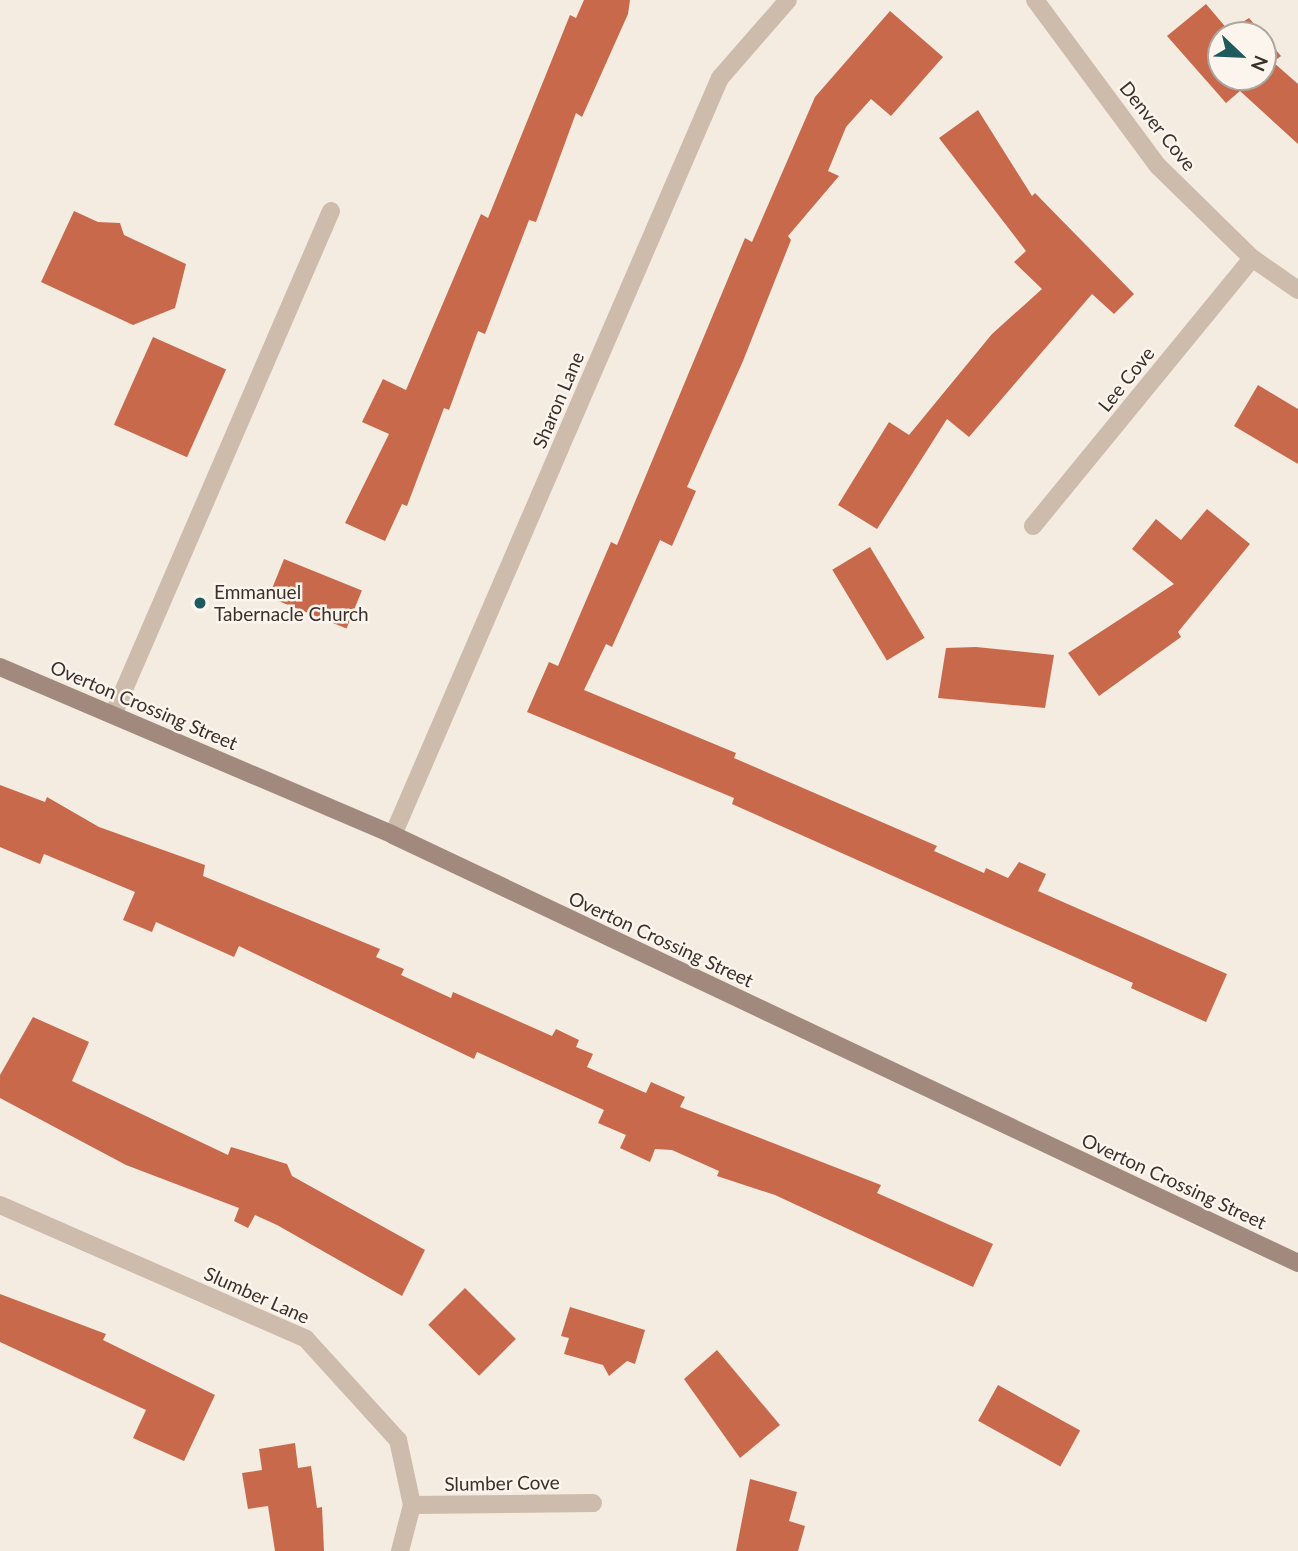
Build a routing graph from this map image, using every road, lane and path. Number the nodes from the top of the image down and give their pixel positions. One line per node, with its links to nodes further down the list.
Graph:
1 (788, 0): 9 (street, Sharon Lane)
2 (1035, 0): 4 (street, Denver Cove)
3 (331, 211): 8 (street)
4 (1252, 258): 5 (street, Denver Cove); 6 (street, Lee Cove)
5 (1298, 290)
6 (1033, 526)
7 (0, 667): 8 (street, Overton Crossing Street)
8 (113, 715): 9 (street, Overton Crossing Street)
9 (393, 835): 11 (street, Overton Crossing Street)
10 (0, 1205): 13 (street, Slumber Lane)
11 (1298, 1264)
12 (593, 1503): 13 (street, Slumber Cove)
13 (412, 1505): 14 (street, Slumber Lane)
14 (400, 1551)

